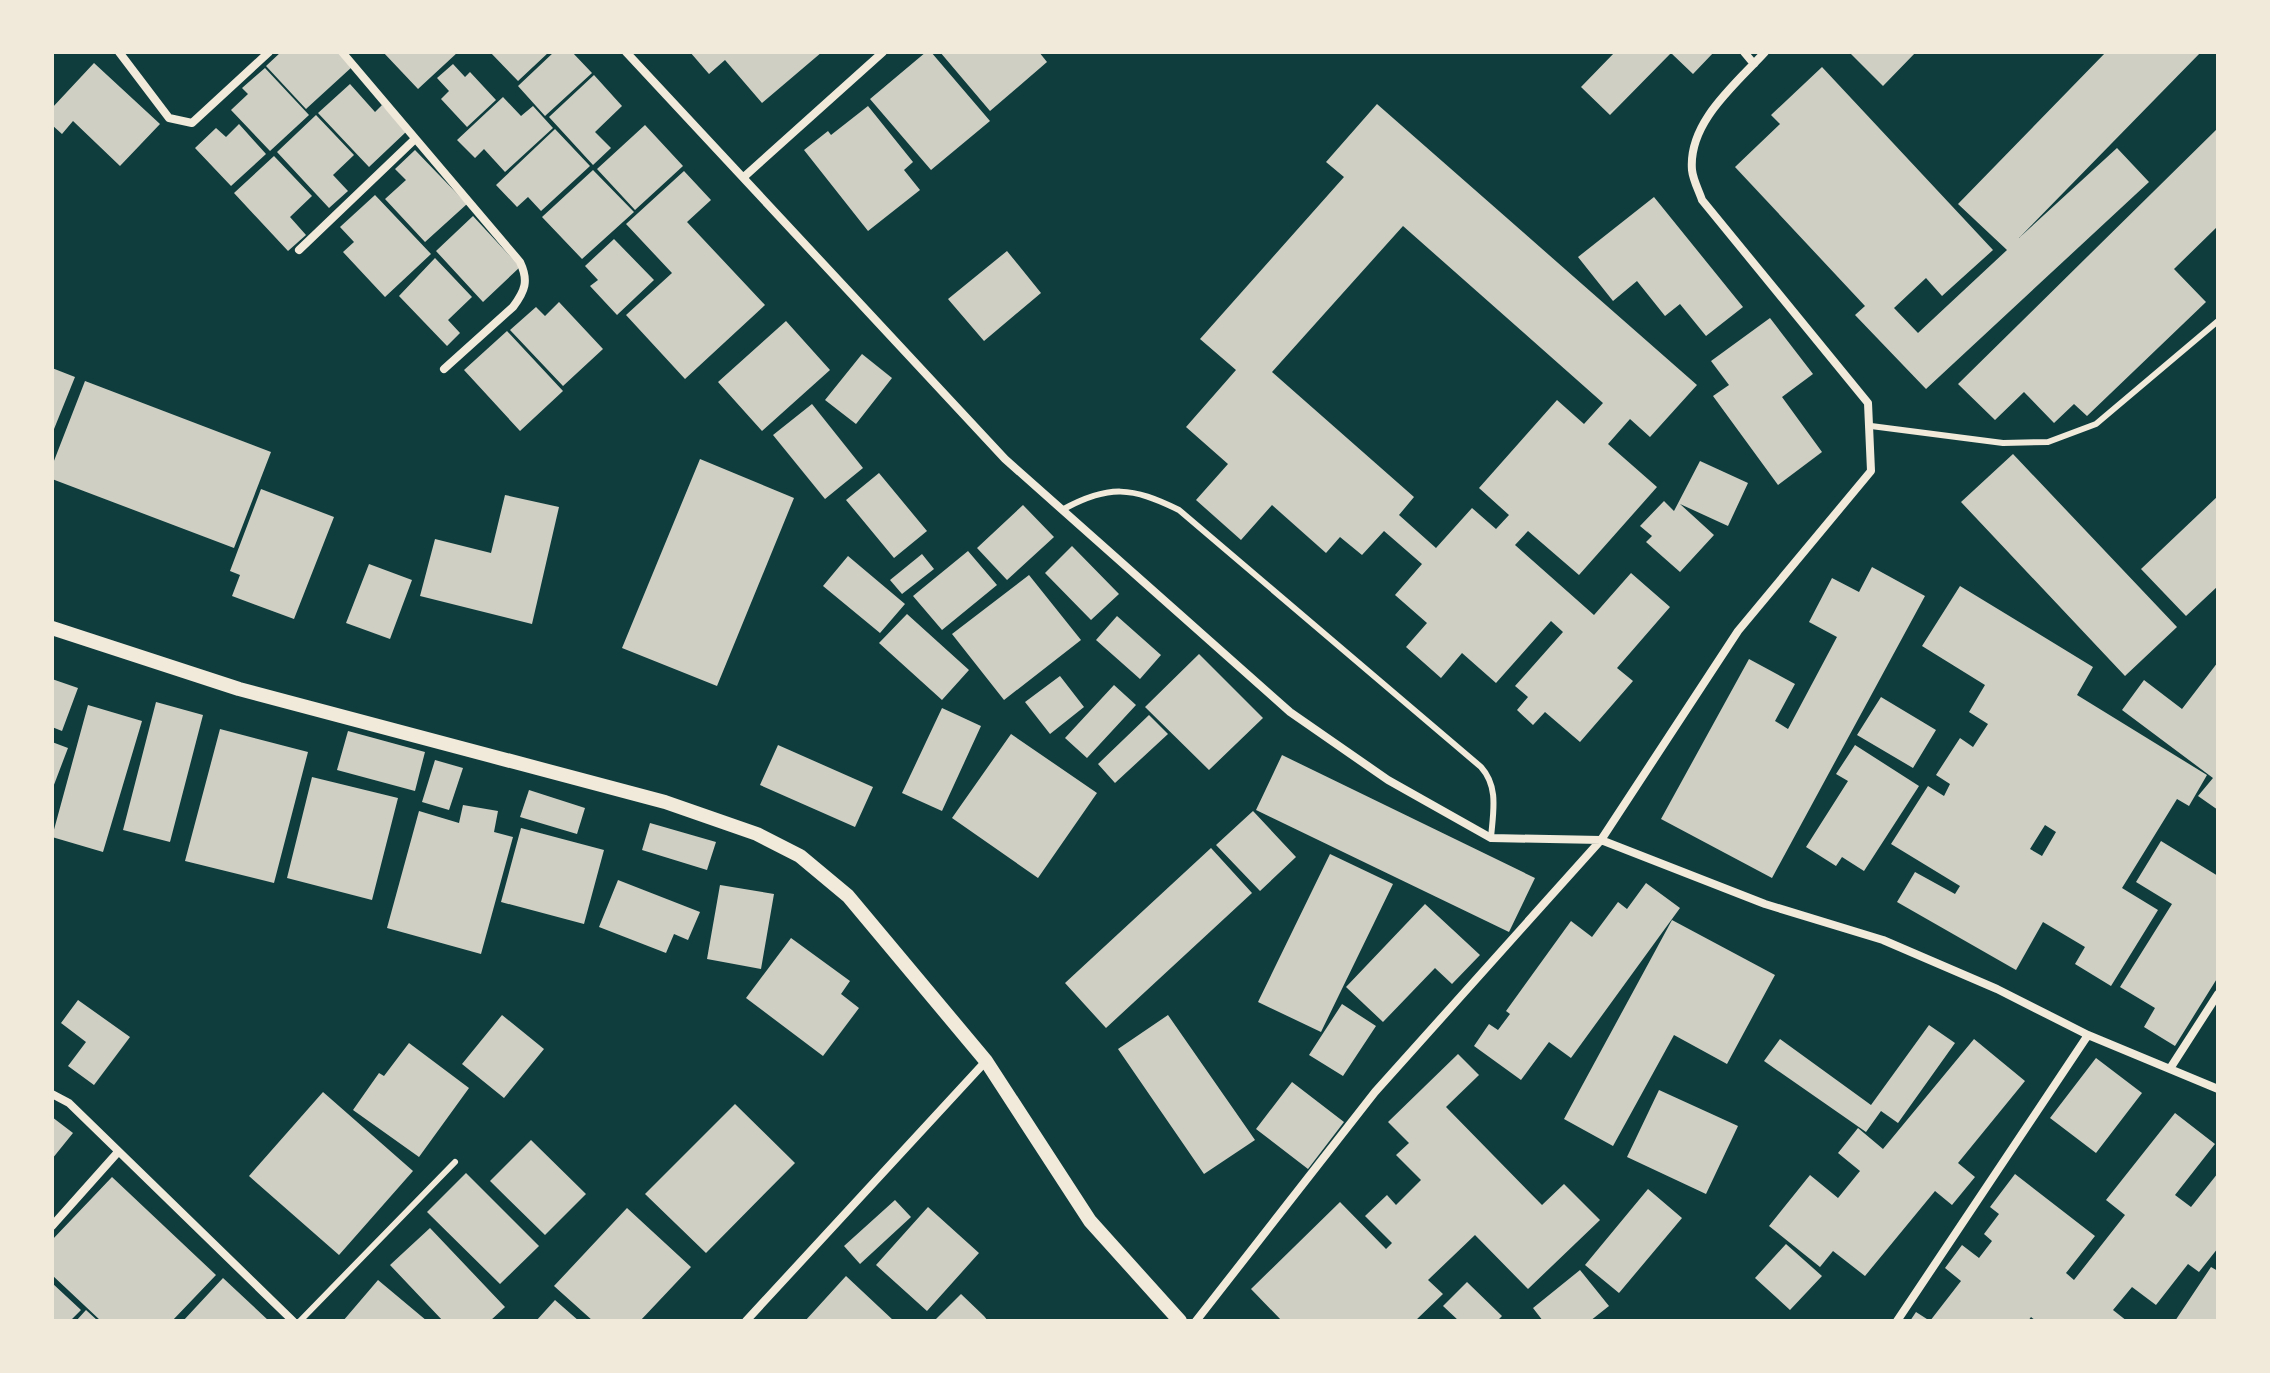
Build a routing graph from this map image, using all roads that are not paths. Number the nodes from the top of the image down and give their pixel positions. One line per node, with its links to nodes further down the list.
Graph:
1 (119, 52): 2 (street)
2 (269, 52)
3 (342, 52): 9 (street)
4 (626, 52): 10 (street)
5 (883, 52): 10 (street)
6 (1744, 52): 8 (street)
7 (1765, 52): 8 (street)
8 (1754, 64): 14 (street)
9 (415, 139): 11 (street); 13 (street)
10 (745, 176): 15 (street)
11 (299, 250)
12 (2218, 321): 14 (lane)
13 (444, 369)
14 (1871, 426): 18 (street)
15 (1062, 510): 17 (street); 17 (lane)
16 (52, 628): 21 (street)
17 (1491, 838): 18 (street)
18 (1601, 840): 20 (street); 32 (street)
19 (2218, 994): 22 (street)
20 (2088, 1035): 22 (street); 33 (street)
21 (986, 1061): 30 (street); 31 (street)
22 (2171, 1067): 23 (street)
23 (2218, 1089)
24 (52, 1094): 25 (street)
25 (118, 1152): 27 (street); 28 (street)
26 (455, 1162): 29 (lane)
27 (52, 1226)
28 (293, 1321)
29 (300, 1321)
30 (746, 1321)
31 (1180, 1321)
32 (1196, 1321)
33 (1897, 1321)

